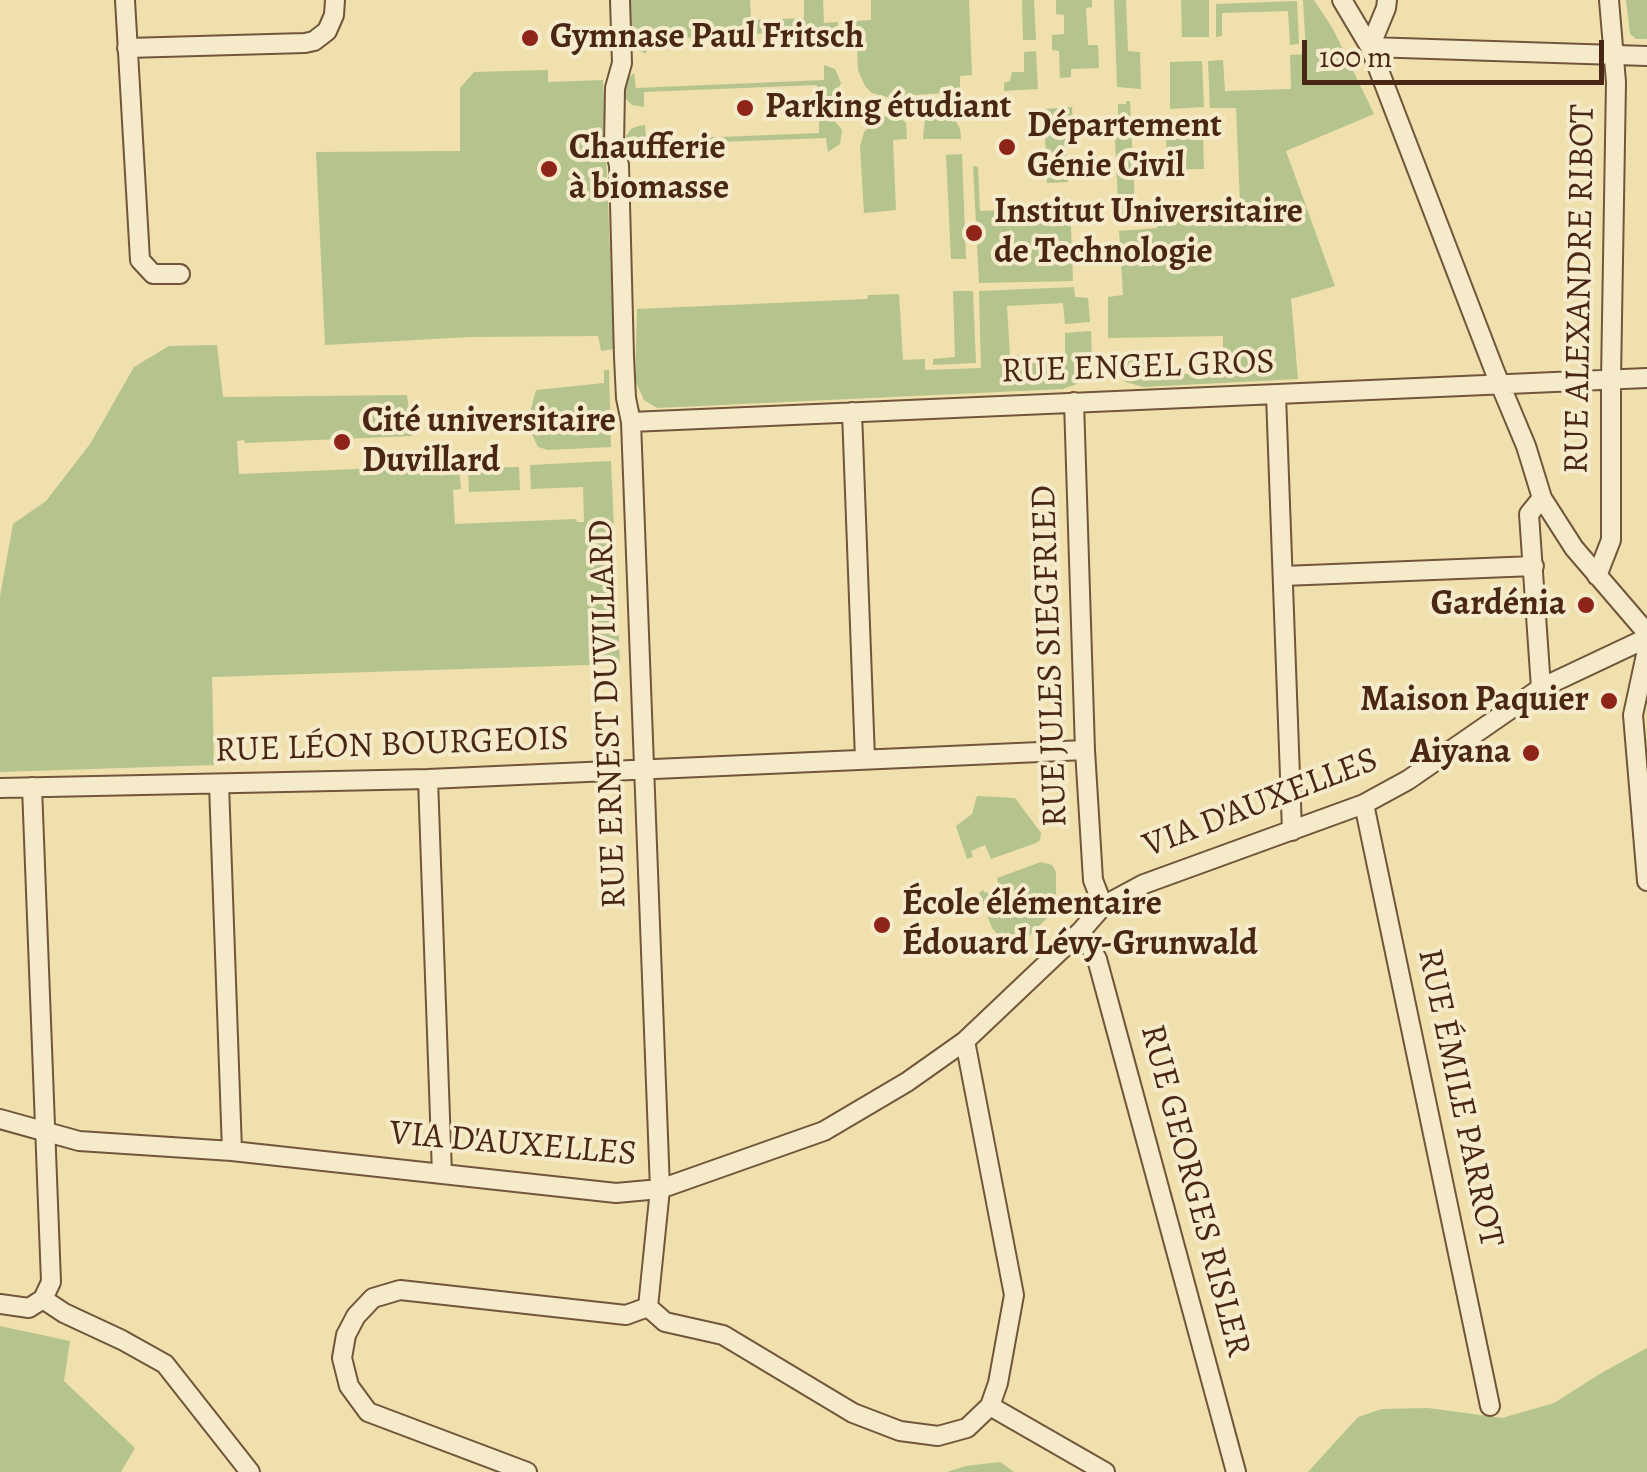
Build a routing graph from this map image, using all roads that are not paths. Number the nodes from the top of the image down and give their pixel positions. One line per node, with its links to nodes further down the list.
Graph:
1 (125, 0): 8 (street)
2 (335, 0): 8 (street)
3 (620, 0): 18 (street, RUE ERNEST DUVILLARD)
4 (1342, 0): 7 (street)
5 (1387, 0): 7 (street)
6 (1609, 0): 9 (street, RUE ALEXANDRE RIBOT)
7 (1370, 47): 9 (street); 14 (street)
8 (127, 48): 11 (street)
9 (1614, 55): 10 (street); 13 (street, RUE ALEXANDRE RIBOT)
10 (1647, 56)
11 (180, 274)
12 (1647, 378): 13 (street, RUE ENGEL GROS)
13 (1611, 379): 14 (street, RUE ENGEL GROS); 22 (street, RUE ALEXANDRE RIBOT)
14 (1500, 383): 15 (street, RUE ENGEL GROS); 19 (street)
15 (1276, 395): 16 (street, RUE ENGEL GROS); 21 (street)
16 (1074, 402): 17 (street, RUE ENGEL GROS); 26 (street, RUE JULES SIEGFRIED)
17 (852, 412): 18 (street, RUE ENGEL GROS); 27 (street)
18 (631, 422): 28 (street, RUE ERNEST DUVILLARD)
19 (1542, 498): 20 (street); 22 (street)
20 (1534, 566): 21 (street); 25 (street)
21 (1283, 576): 34 (street)
22 (1597, 576): 23 (street)
23 (1647, 636): 25 (street, VIA D'AUXELLES)
24 (1647, 650): 35 (street)
25 (1541, 688): 33 (street, VIA D'AUXELLES)
26 (1085, 750): 27 (street, RUE LÉON BOURGEOIS); 36 (street, RUE JULES SIEGFRIED)
27 (865, 759): 28 (street, RUE LÉON BOURGEOIS)
28 (644, 771): 29 (street, RUE LÉON BOURGEOIS); 43 (street, RUE ERNEST DUVILLARD)
29 (428, 778): 30 (street, RUE LÉON BOURGEOIS); 42 (street)
30 (219, 784): 31 (street, RUE LÉON BOURGEOIS); 41 (street)
31 (32, 786): 32 (street, RUE LÉON BOURGEOIS); 40 (street)
32 (0, 788)
33 (1364, 804): 34 (street, VIA D'AUXELLES); 48 (street, RUE ÉMILE PARROT)
34 (1292, 831): 36 (street, VIA D'AUXELLES)
35 (1647, 881)
36 (1102, 906): 37 (street, VIA D'AUXELLES)
37 (1080, 930): 38 (street, VIA D'AUXELLES); 52 (street, RUE GEORGES RISLER)
38 (965, 1040): 43 (street, VIA D'AUXELLES); 47 (street)
39 (0, 1119): 40 (street, VIA D'AUXELLES)
40 (45, 1131): 41 (street, VIA D'AUXELLES); 44 (street)
41 (232, 1151): 42 (street, VIA D'AUXELLES)
42 (442, 1174): 43 (street, VIA D'AUXELLES)
43 (660, 1189): 46 (street, RUE ERNEST DUVILLARD)
44 (43, 1299): 45 (street); 49 (street)
45 (0, 1304)
46 (648, 1307): 47 (street); 50 (street)
47 (990, 1406): 51 (street)
48 (1490, 1406)
49 (250, 1472)
50 (527, 1472)
51 (1105, 1472)
52 (1236, 1472)

